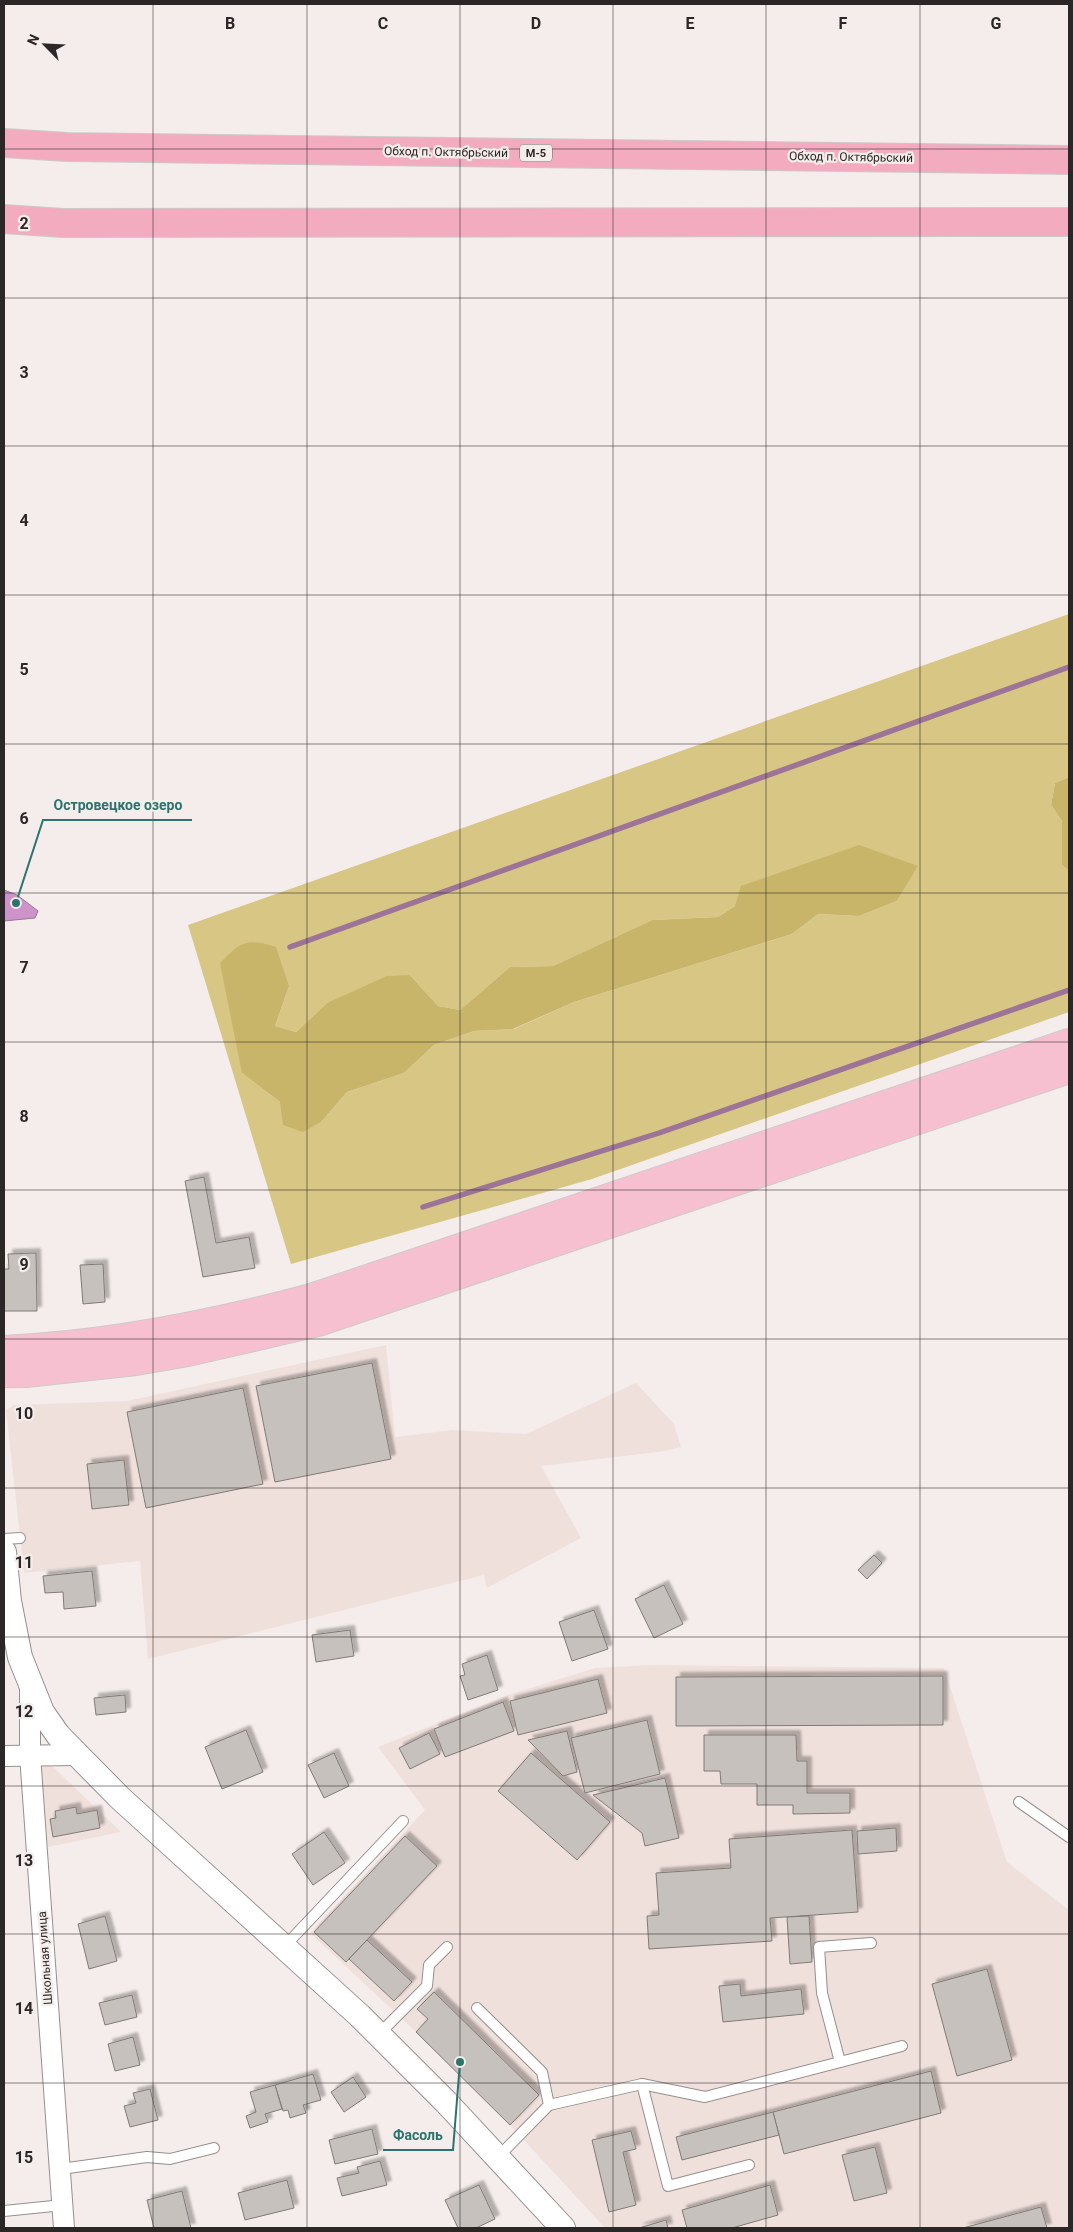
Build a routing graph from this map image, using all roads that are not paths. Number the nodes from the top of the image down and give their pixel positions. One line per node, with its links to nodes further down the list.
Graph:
1 (4, 143): 2 (highway, Обход п. Октябрьский / М-5)
2 (1069, 160)
3 (4, 219): 4 (highway)
4 (1069, 222)
5 (1069, 1043): 7 (main road)
6 (1069, 1069): 8 (main road)
7 (4, 1350)
8 (4, 1374)
9 (4, 1538): 10 (lane)
10 (12, 1545): 11 (street)
11 (30, 1687): 12 (street, Школьная улица); 13 (street)
12 (30, 1755): 13 (street); 14 (street); 30 (street, Школьная улица)
13 (76, 1755): 19 (street)
14 (4, 1756)
15 (1018, 1802): 17 (lane)
16 (403, 1821): 19 (lane)
17 (1069, 1838)
18 (871, 1943): 24 (lane)
19 (284, 1947): 22 (street)
20 (447, 1947): 22 (lane)
21 (477, 2008): 26 (lane)
22 (379, 2034): 28 (street)
23 (902, 2046): 24 (lane)
24 (840, 2062): 25 (lane)
25 (642, 2084): 26 (lane); 29 (lane)
26 (549, 2105): 28 (lane)
27 (214, 2148): 30 (lane)
28 (498, 2157): 34 (street)
29 (749, 2165)
30 (61, 2169): 31 (street, Школьная улица)
31 (63, 2205): 32 (lane); 33 (street, Школьная улица)
32 (4, 2211)
33 (64, 2228)
34 (564, 2228)

